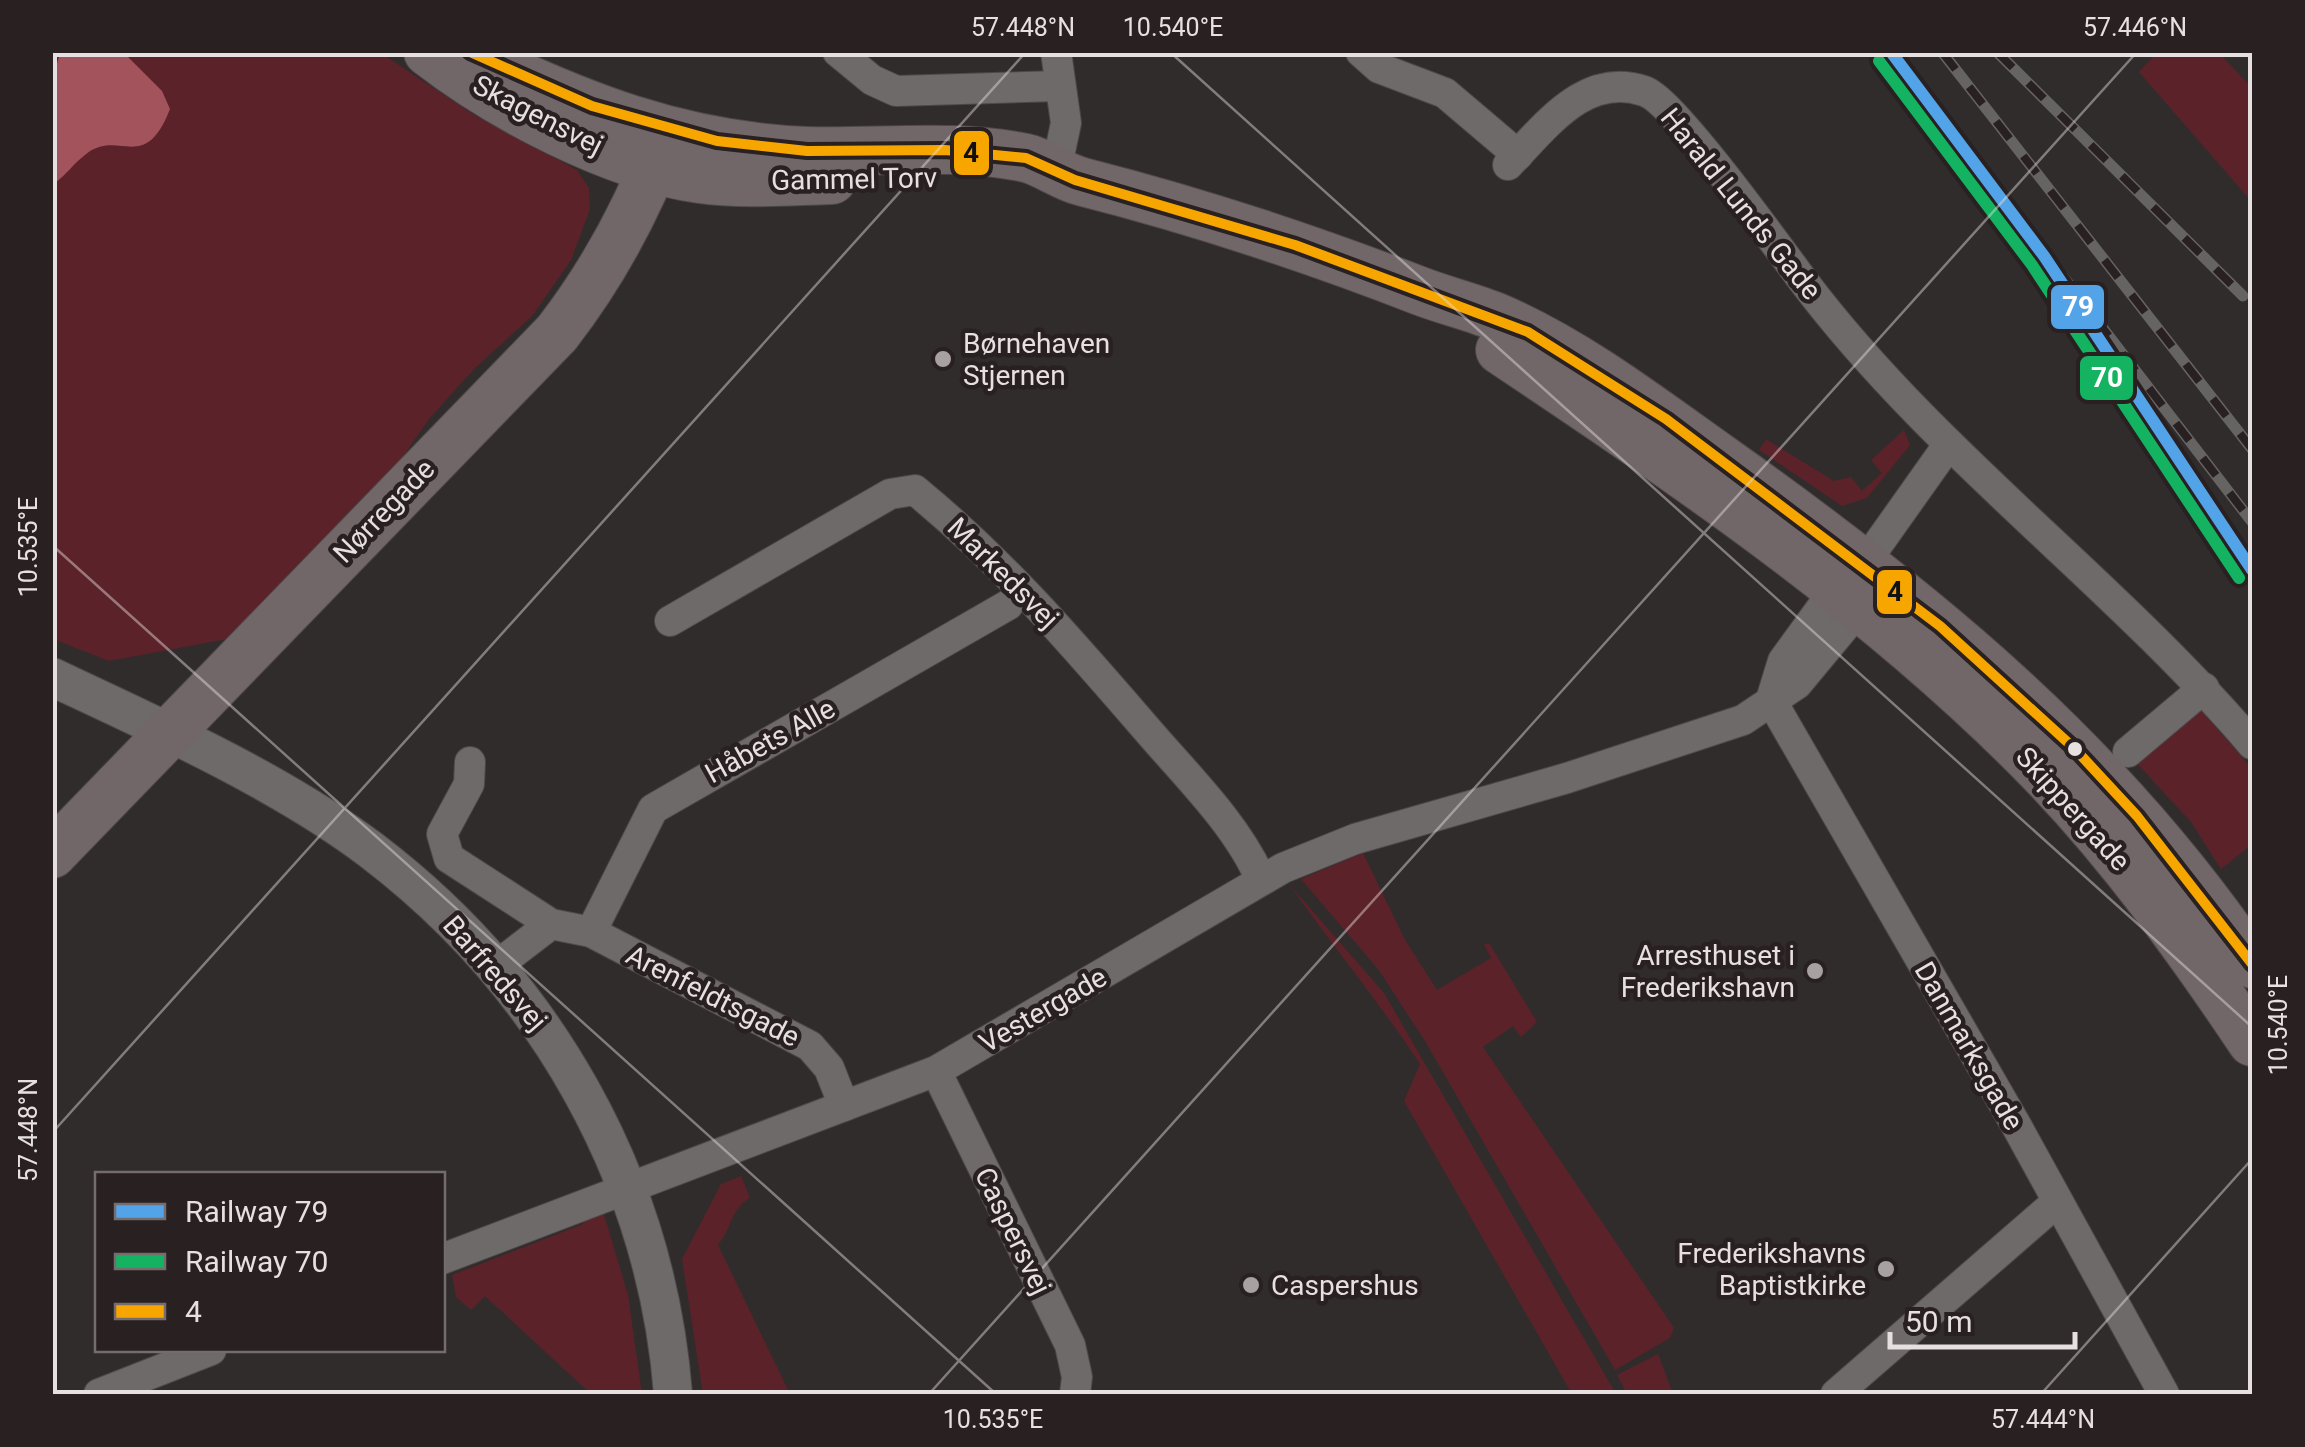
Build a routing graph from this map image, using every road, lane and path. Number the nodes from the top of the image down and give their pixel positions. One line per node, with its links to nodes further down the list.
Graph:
1 (428, 52): 7 (main road, Skagensvej)
2 (469, 52): 7 (main road, Skagensvej)
3 (838, 52): 6 (street)
4 (1056, 52): 6 (street)
5 (1360, 52): 9 (street, Harald Lunds Gade)
6 (1060, 86): 8 (street)
7 (660, 151): 8 (main road, Gammel Torv); 16 (main road, Nørregade)
8 (1055, 175): 10 (main road, Gammel Torv)
9 (1948, 444): 10 (street); 14 (street, Harald Lunds Gade)
10 (1854, 585): 15 (street); 24 (main road, Skippergade); 26 (main road, Skippergade)
11 (1008, 605): 23 (street, Håbets Alle)
12 (670, 621): 21 (street, Markedsvej)
13 (52, 676): 16 (street, Barfredsvej)
14 (2204, 688): 17 (street, Harald Lunds Gade); 18 (street)
15 (1771, 700): 21 (street, Vestergade); 30 (street, Danmarksgade)
16 (168, 735): 20 (main road, Nørregade); 25 (street, Barfredsvej)
17 (2252, 744)
18 (2128, 752)
19 (470, 762): 22 (street, Arenfeldtsgade)
20 (52, 854)
21 (1260, 880): 27 (street, Vestergade)
22 (551, 924): 23 (street, Arenfeldtsgade); 25 (street)
23 (591, 932): 28 (street, Arenfeldtsgade)
24 (2252, 964)
25 (495, 968): 29 (street, Barfredsvej)
26 (2252, 1042)
27 (936, 1071): 28 (street, Vestergade); 35 (street, Caspersvej)
28 (844, 1106): 29 (street, Vestergade)
29 (630, 1189): 31 (street, Vestergade); 34 (street, Barfredsvej)
30 (2057, 1202): 36 (street); 37 (street, Danmarksgade)
31 (445, 1259)
32 (206, 1352): 33 (street)
33 (99, 1394)
34 (674, 1394)
35 (1075, 1394)
36 (1836, 1394)
37 (2164, 1394)

